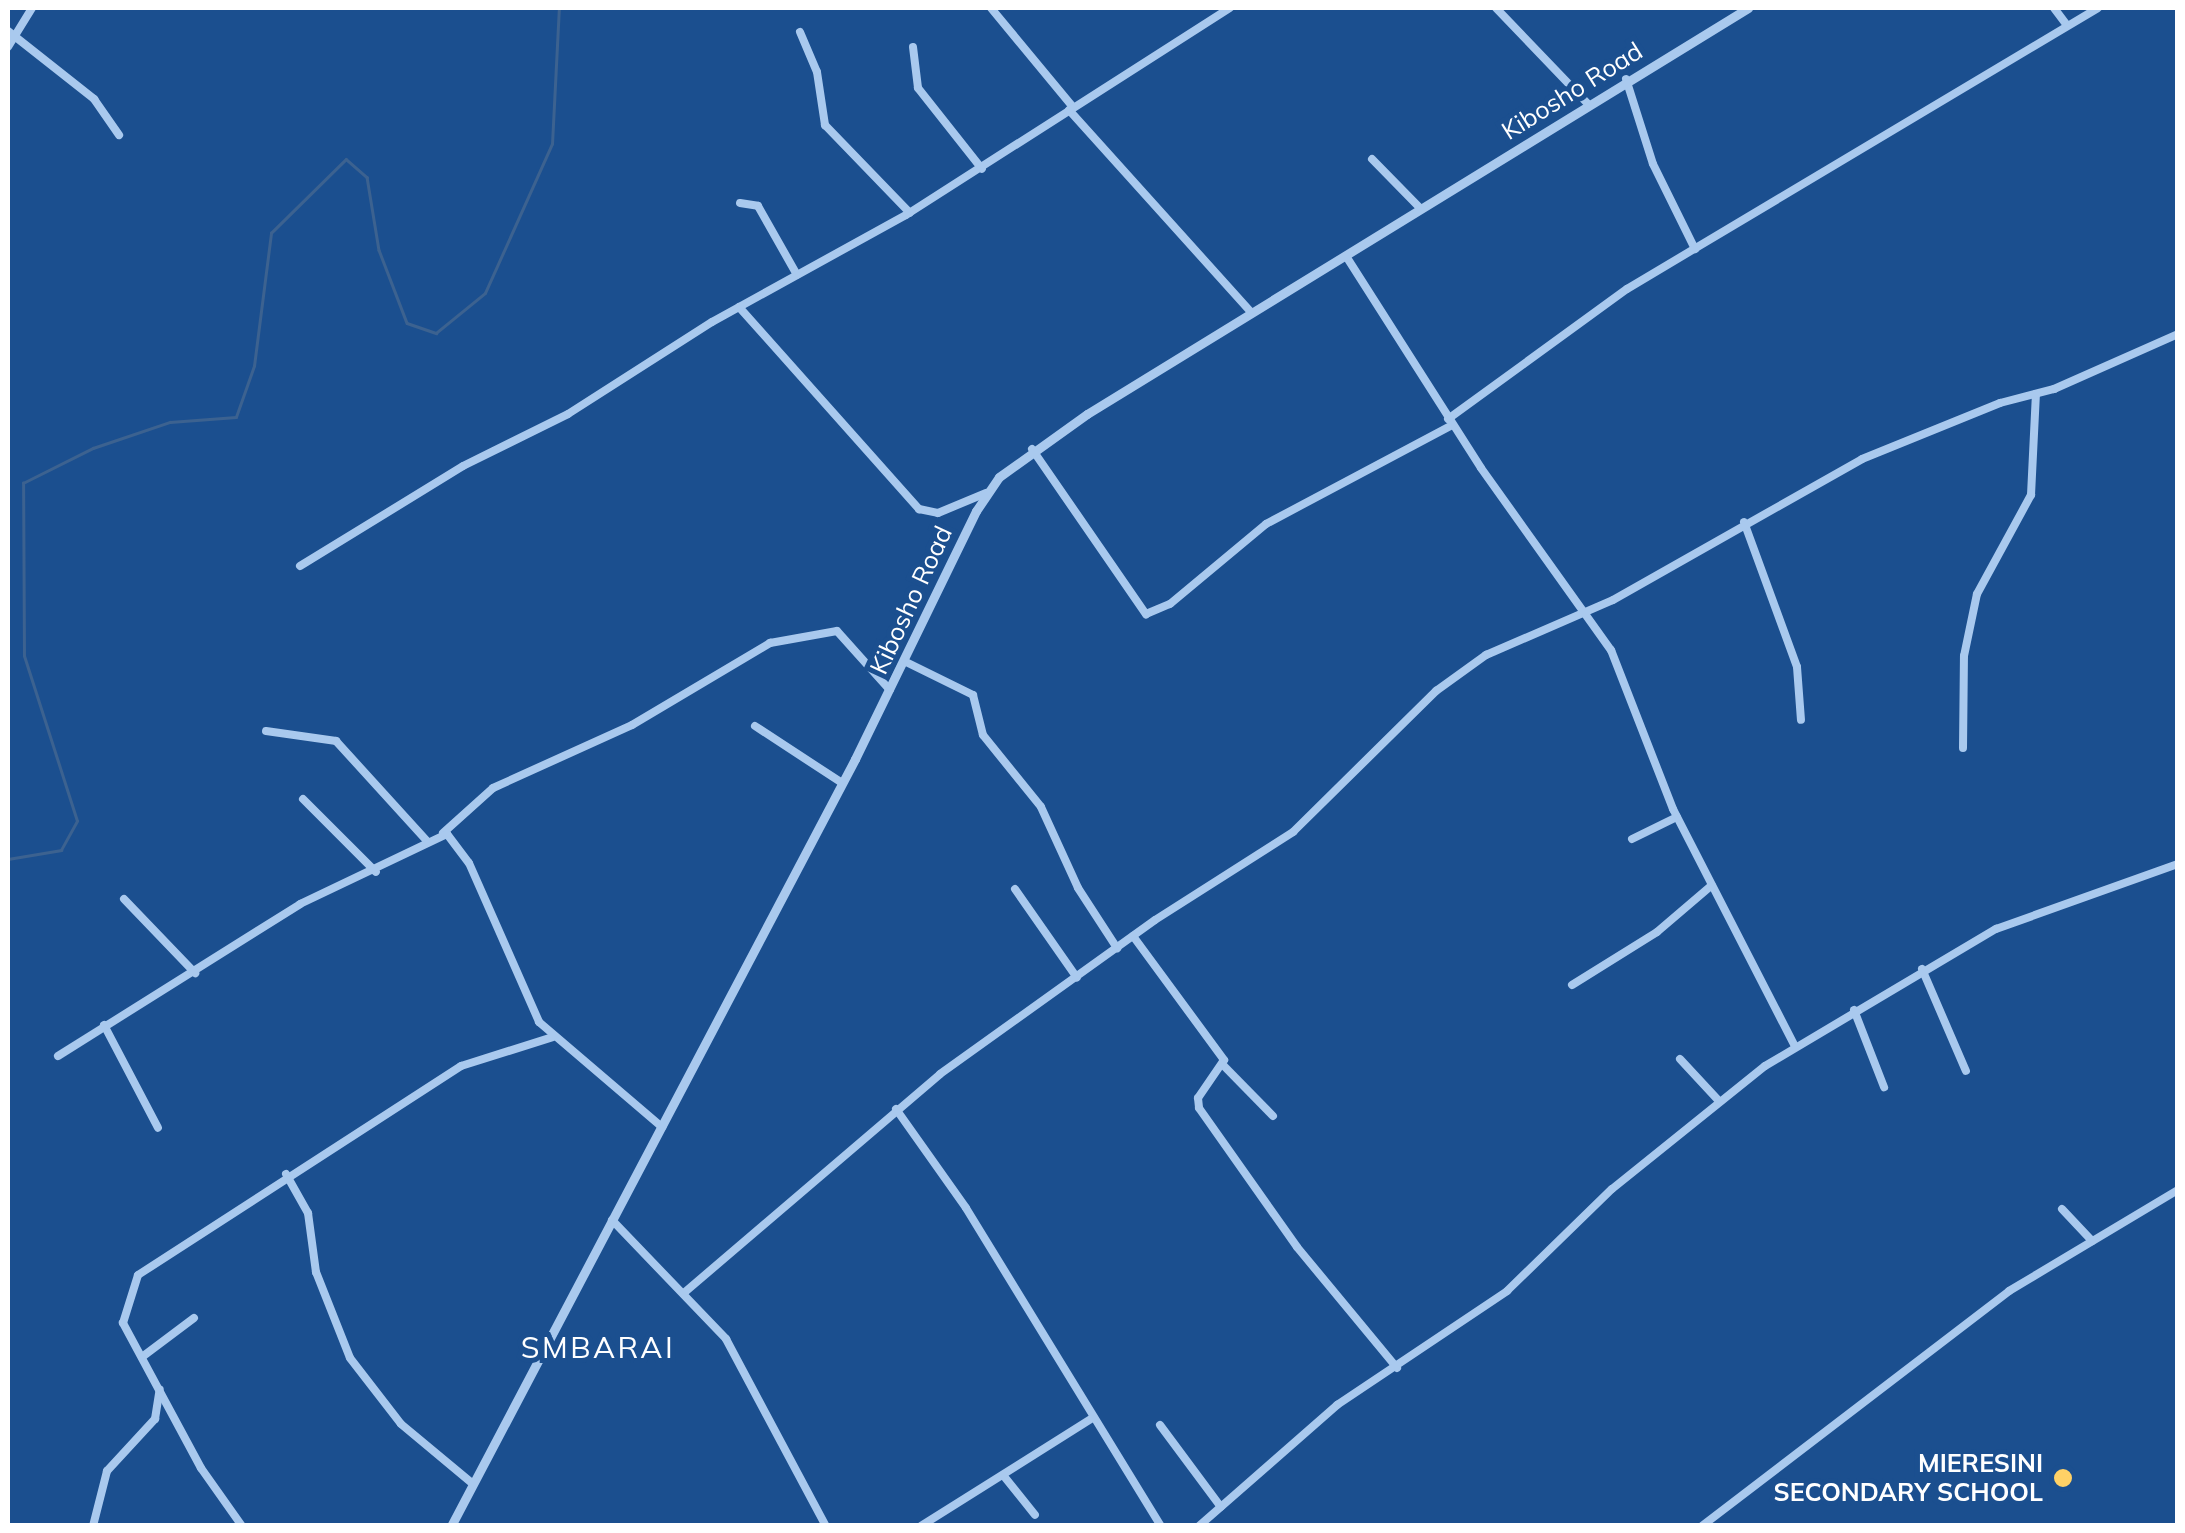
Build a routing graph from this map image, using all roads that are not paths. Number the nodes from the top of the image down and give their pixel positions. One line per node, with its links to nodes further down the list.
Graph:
1 (32, 8): 10 (street)
2 (991, 8): 15 (street)
3 (1230, 8): 15 (street)
4 (1496, 8): 14 (street)
5 (1748, 8): 13 (street, Kibosho Road)
6 (2054, 8): 8 (street)
7 (2098, 8): 8 (street)
8 (2066, 24): 22 (street)
9 (800, 32): 21 (street)
10 (11, 33): 11 (street); 16 (street)
11 (8, 47)
12 (913, 48): 18 (street)
13 (1626, 79): 14 (street, Kibosho Road); 22 (street)
14 (1589, 105): 20 (street, Kibosho Road)
15 (1071, 108): 18 (street); 26 (street)
16 (119, 135)
17 (1372, 159): 20 (street)
18 (982, 169): 21 (street)
19 (740, 203): 24 (street)
20 (1421, 208): 23 (street, Kibosho Road)
21 (910, 212): 24 (street)
22 (1695, 249): 29 (street)
23 (1346, 256): 26 (street, Kibosho Road); 29 (street)
24 (796, 275): 25 (street)
25 (739, 308): 31 (street); 33 (street)
26 (1252, 313): 30 (street, Kibosho Road)
27 (2178, 334): 28 (street)
28 (2036, 394): 32 (street); 40 (street)
29 (1450, 422): 30 (street); 34 (street)
30 (1032, 449): 31 (street, Kibosho Road)
31 (986, 494): 35 (street, Kibosho Road)
32 (1744, 522): 34 (street); 37 (street)
33 (300, 566)
34 (1587, 613): 43 (street); 52 (street)
35 (904, 662): 36 (street, Kibosho Road); 53 (street)
36 (890, 690): 41 (street, Kibosho Road); 44 (street)
37 (1802, 720)
38 (755, 726): 41 (street)
39 (266, 731): 46 (street)
40 (1963, 748)
41 (842, 783): 70 (street, Kibosho Road)
42 (302, 799): 48 (street)
43 (1677, 817): 45 (street); 49 (street)
44 (443, 834): 46 (street); 60 (street)
45 (1632, 838)
46 (426, 840): 48 (street)
47 (2178, 864): 54 (street)
48 (376, 872): 55 (street)
49 (1712, 885): 57 (street); 61 (street)
50 (1015, 889): 56 (street)
51 (124, 899): 55 (street)
52 (1134, 936): 53 (street); 64 (street)
53 (1117, 948): 56 (street)
54 (1922, 968): 58 (street); 65 (street)
55 (195, 973): 59 (street)
56 (1077, 978): 68 (street)
57 (1572, 985)
58 (1854, 1010): 61 (street); 66 (street)
59 (104, 1025): 62 (street); 71 (street)
60 (553, 1037): 70 (street); 72 (street)
61 (1795, 1046): 67 (street)
62 (58, 1056)
63 (1680, 1059): 67 (street)
64 (1224, 1066): 69 (street); 80 (street)
65 (1966, 1071)
66 (1884, 1086)
67 (1718, 1100): 80 (street)
68 (896, 1108): 77 (street); 82 (street)
69 (1273, 1116)
70 (662, 1126): 75 (street, Kibosho Road)
71 (158, 1128)
72 (286, 1174): 79 (street); 85 (street)
73 (2178, 1190): 76 (street)
74 (2062, 1209): 76 (street)
75 (612, 1220): 77 (street); 85 (street, Kibosho Road)
76 (2092, 1241): 95 (street)
77 (685, 1292): 91 (street)
78 (194, 1318): 79 (street)
79 (142, 1357): 81 (street)
80 (1397, 1368): 86 (street)
81 (160, 1390): 88 (street); 89 (street)
82 (1091, 1419): 84 (street); 93 (street)
83 (1160, 1425): 86 (street)
84 (1002, 1475): 87 (street); 92 (street)
85 (473, 1484): 90 (street, Kibosho Road)
86 (1220, 1507): 94 (street)
87 (1035, 1515)
88 (93, 1526)
89 (242, 1526)
90 (451, 1526)
91 (826, 1526)
92 (921, 1526)
93 (1161, 1526)
94 (1199, 1526)
95 (1702, 1526)

